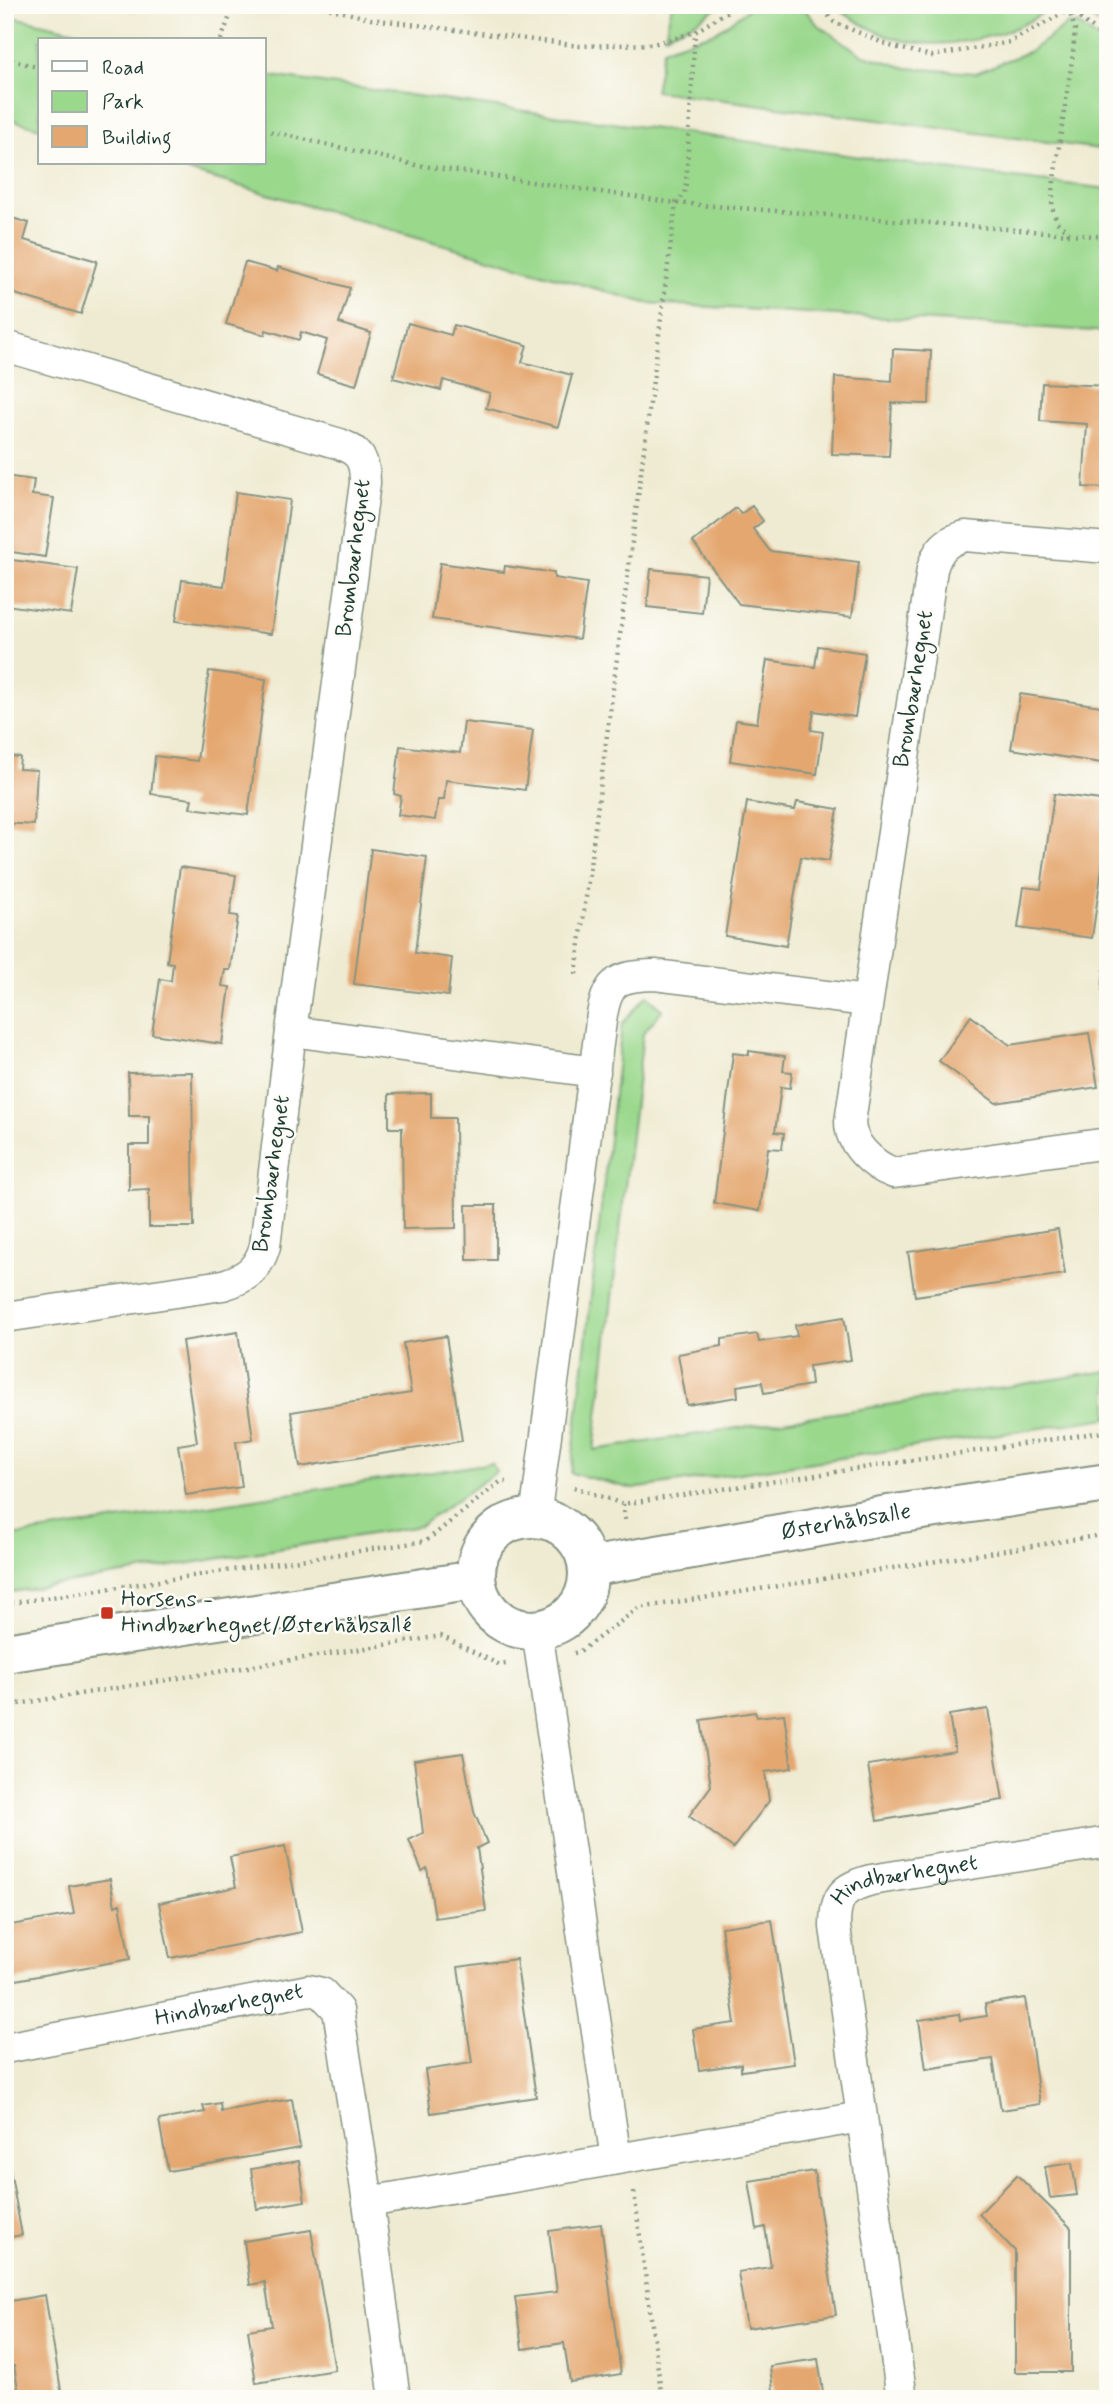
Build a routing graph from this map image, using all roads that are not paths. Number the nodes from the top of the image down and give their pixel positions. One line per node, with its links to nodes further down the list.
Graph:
1 (5, 346): 4 (street, Brombærhegnet)
2 (1108, 548): 3 (street, Brombærhegnet)
3 (867, 1001): 5 (street); 6 (street, Brombærhegnet)
4 (291, 1031): 5 (street); 7 (street, Brombærhegnet)
5 (595, 1072): 9 (street)
6 (1108, 1143)
7 (5, 1317)
8 (1108, 1483): 10 (street, Østerhåbsalle)
9 (535, 1518): 10 (street); 11 (street)
10 (588, 1567): 12 (street)
11 (475, 1580): 12 (street); 13 (street)
12 (537, 1631): 17 (street)
13 (5, 1653)
14 (1108, 1842): 16 (street, Hindbærhegnet)
15 (5, 2048): 18 (street, Hindbærhegnet)
16 (861, 2117): 17 (street); 20 (street, Hindbærhegnet)
17 (622, 2158): 18 (street)
18 (368, 2202): 19 (street, Hindbærhegnet)
19 (396, 2399)
20 (902, 2399)

